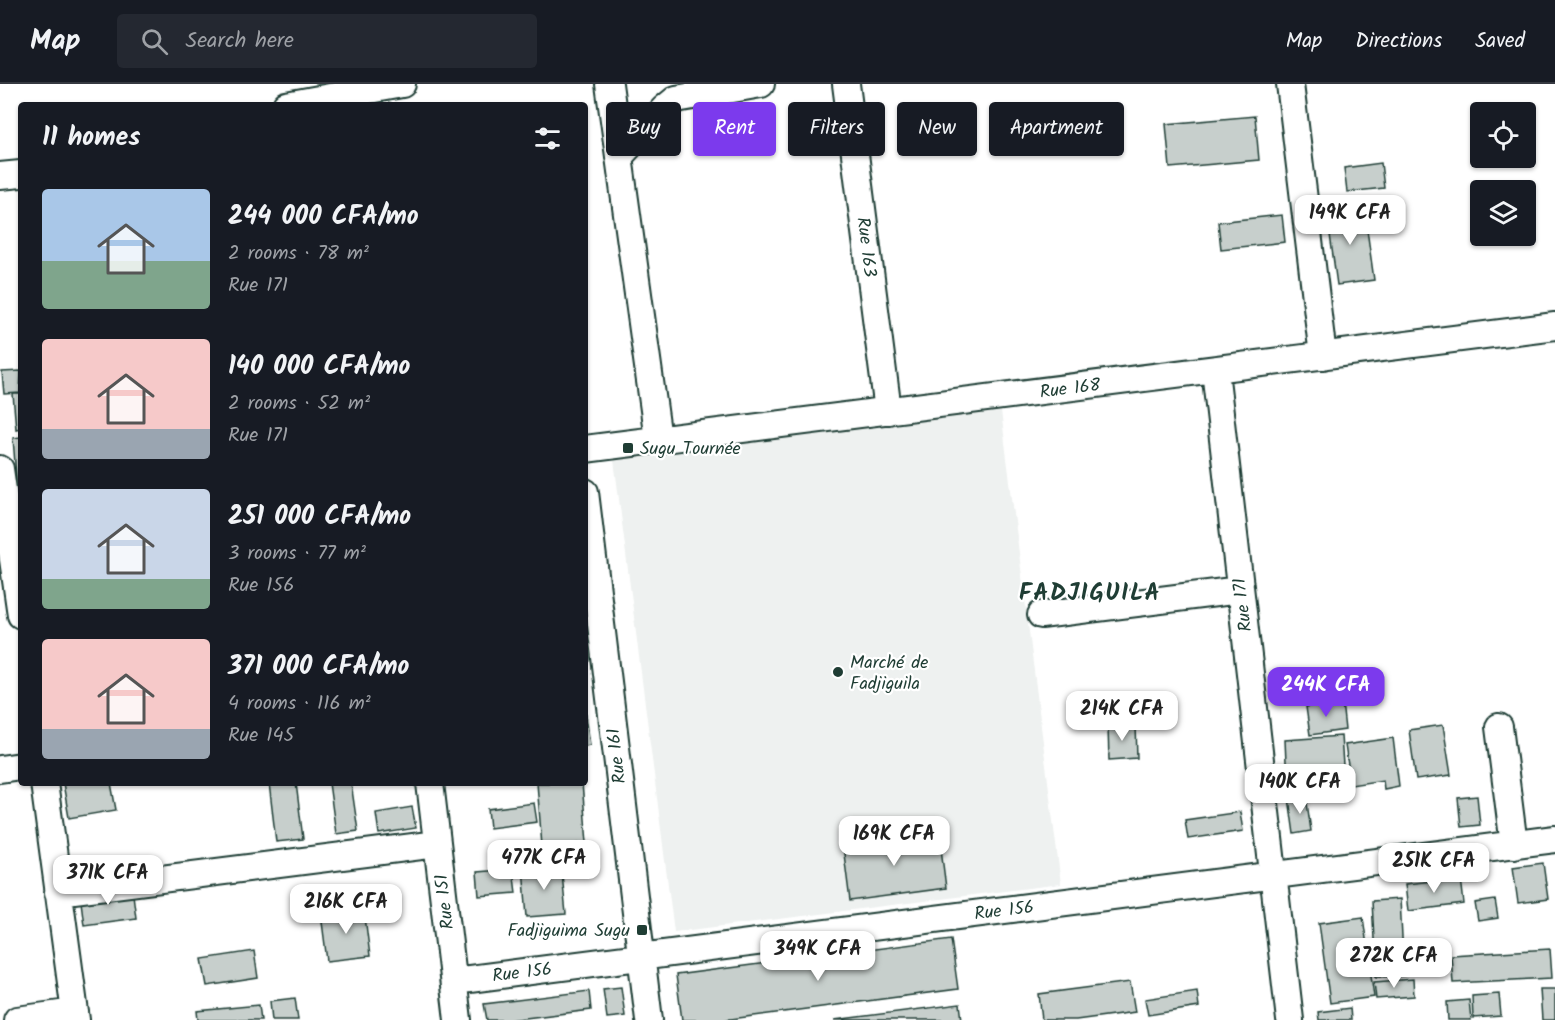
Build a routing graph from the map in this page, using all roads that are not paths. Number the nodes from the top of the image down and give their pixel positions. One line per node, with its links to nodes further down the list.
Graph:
1 (609, 84): 7 (street)
2 (761, 84): 7 (street)
3 (846, 84): 13 (street, Rue 163)
4 (1290, 84): 11 (street)
5 (394, 90): 6 (street)
6 (308, 102)
7 (619, 157): 14 (street)
8 (18, 174): 9 (street)
9 (0, 176)
10 (1555, 326): 11 (street, Rue 168)
11 (1323, 356): 12 (street, Rue 168)
12 (1215, 370): 13 (street, Rue 168); 20 (street, Rue 171)
13 (888, 411): 14 (street, Rue 168)
14 (658, 439): 15 (street, Rue 168)
15 (588, 449)
16 (0, 469): 18 (street)
17 (588, 517): 32 (street, Rue 161)
18 (10, 521): 19 (street)
19 (18, 589)
20 (1240, 590): 21 (street); 30 (street, Rue 171)
21 (1041, 615)
22 (1499, 727): 29 (street)
23 (18, 767): 24 (street)
24 (0, 770)
25 (44, 786): 31 (street)
26 (430, 786): 28 (street, Rue 151)
27 (1555, 839): 29 (street, Rue 156)
28 (437, 844): 31 (street); 33 (street, Rue 151)
29 (1514, 845): 30 (street, Rue 156)
30 (1273, 876): 32 (street, Rue 156); 38 (street, Rue 171)
31 (58, 892): 34 (street)
32 (640, 957): 33 (street, Rue 156); 37 (street, Rue 161)
33 (454, 981): 36 (street, Rue 151)
34 (75, 1016): 35 (street)
35 (17, 1020)
36 (458, 1020)
37 (649, 1020)
38 (1290, 1020)

